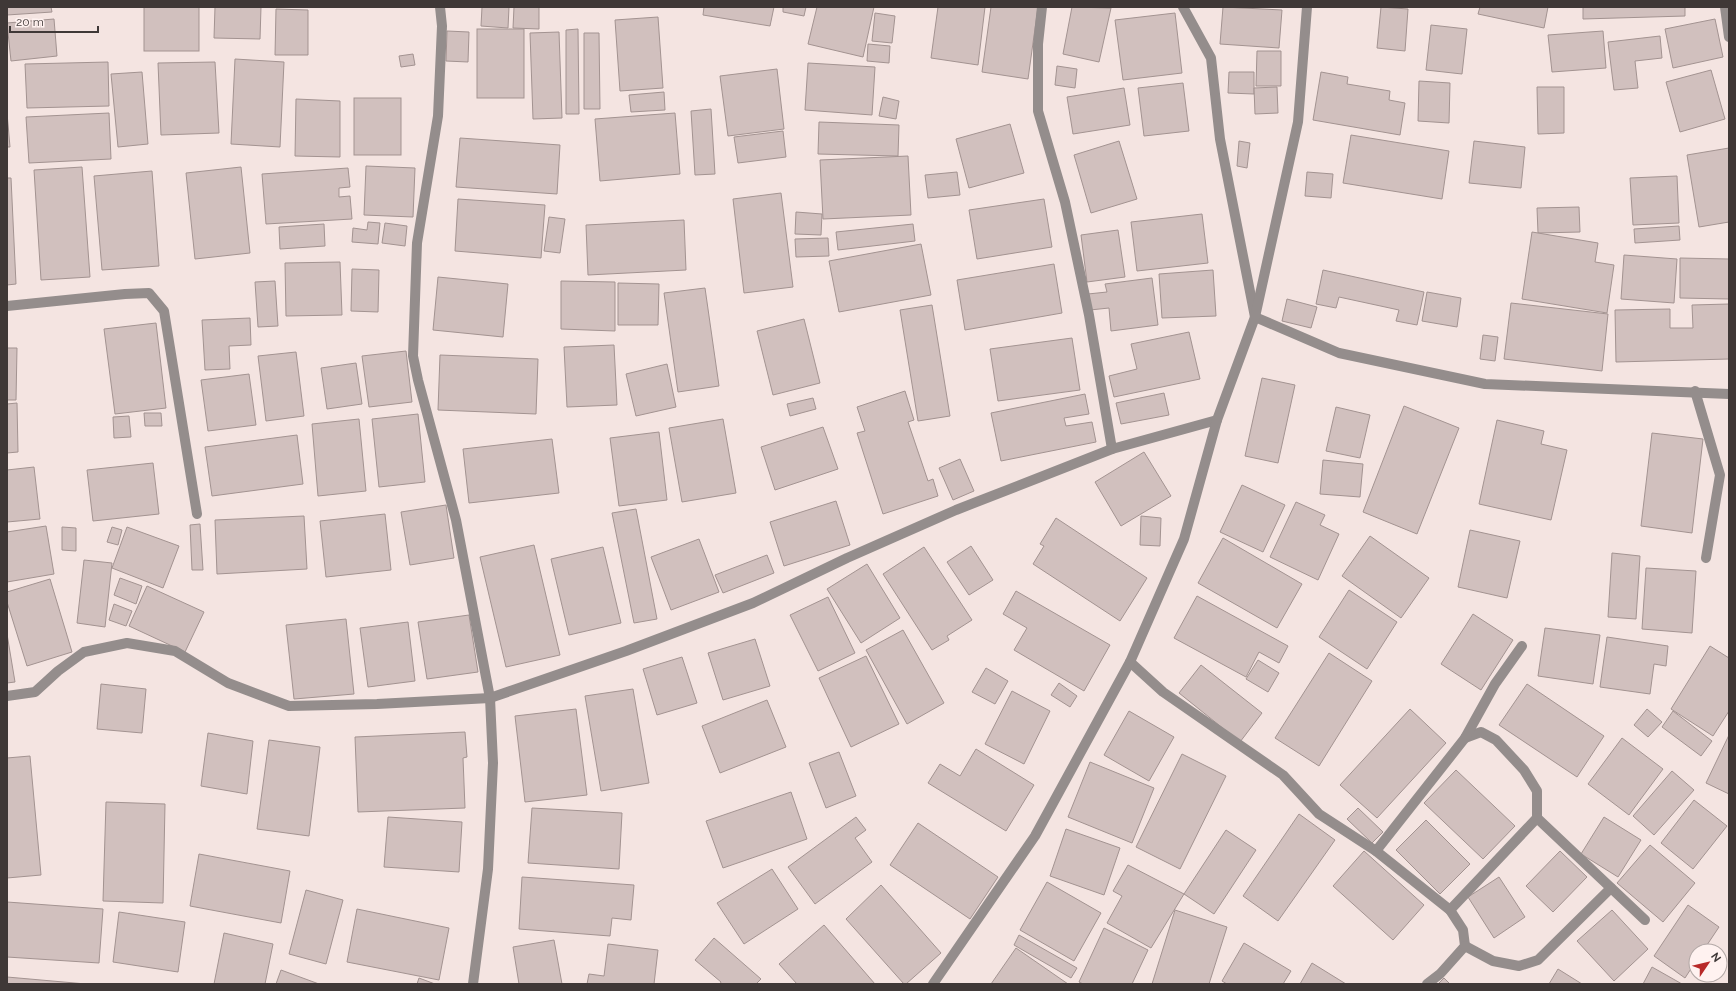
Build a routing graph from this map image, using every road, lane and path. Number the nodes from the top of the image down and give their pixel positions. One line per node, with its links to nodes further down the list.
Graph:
1 (440, 7): 18 (street)
2 (1042, 7): 12 (street)
3 (1183, 7): 8 (street)
4 (1307, 7): 8 (street)
5 (1725, 7): 6 (street)
6 (1729, 38)
7 (7, 306): 13 (street)
8 (1255, 317): 9 (street); 11 (street)
9 (1695, 391): 10 (street); 14 (street)
10 (1729, 394)
11 (1217, 420): 12 (street); 16 (street)
12 (1112, 449): 18 (street)
13 (197, 514)
14 (1706, 558)
15 (1522, 646): 19 (street)
16 (1130, 662): 21 (street); 27 (street)
17 (7, 696): 18 (street)
18 (490, 698): 26 (street)
19 (1465, 738): 20 (street); 21 (street)
20 (1537, 818): 22 (street); 23 (street)
21 (1376, 851): 23 (street)
22 (1611, 888): 24 (street); 25 (street)
23 (1450, 910): 25 (street)
24 (1645, 920)
25 (1465, 946): 28 (street)
26 (473, 984)
27 (933, 984)
28 (1427, 984)

